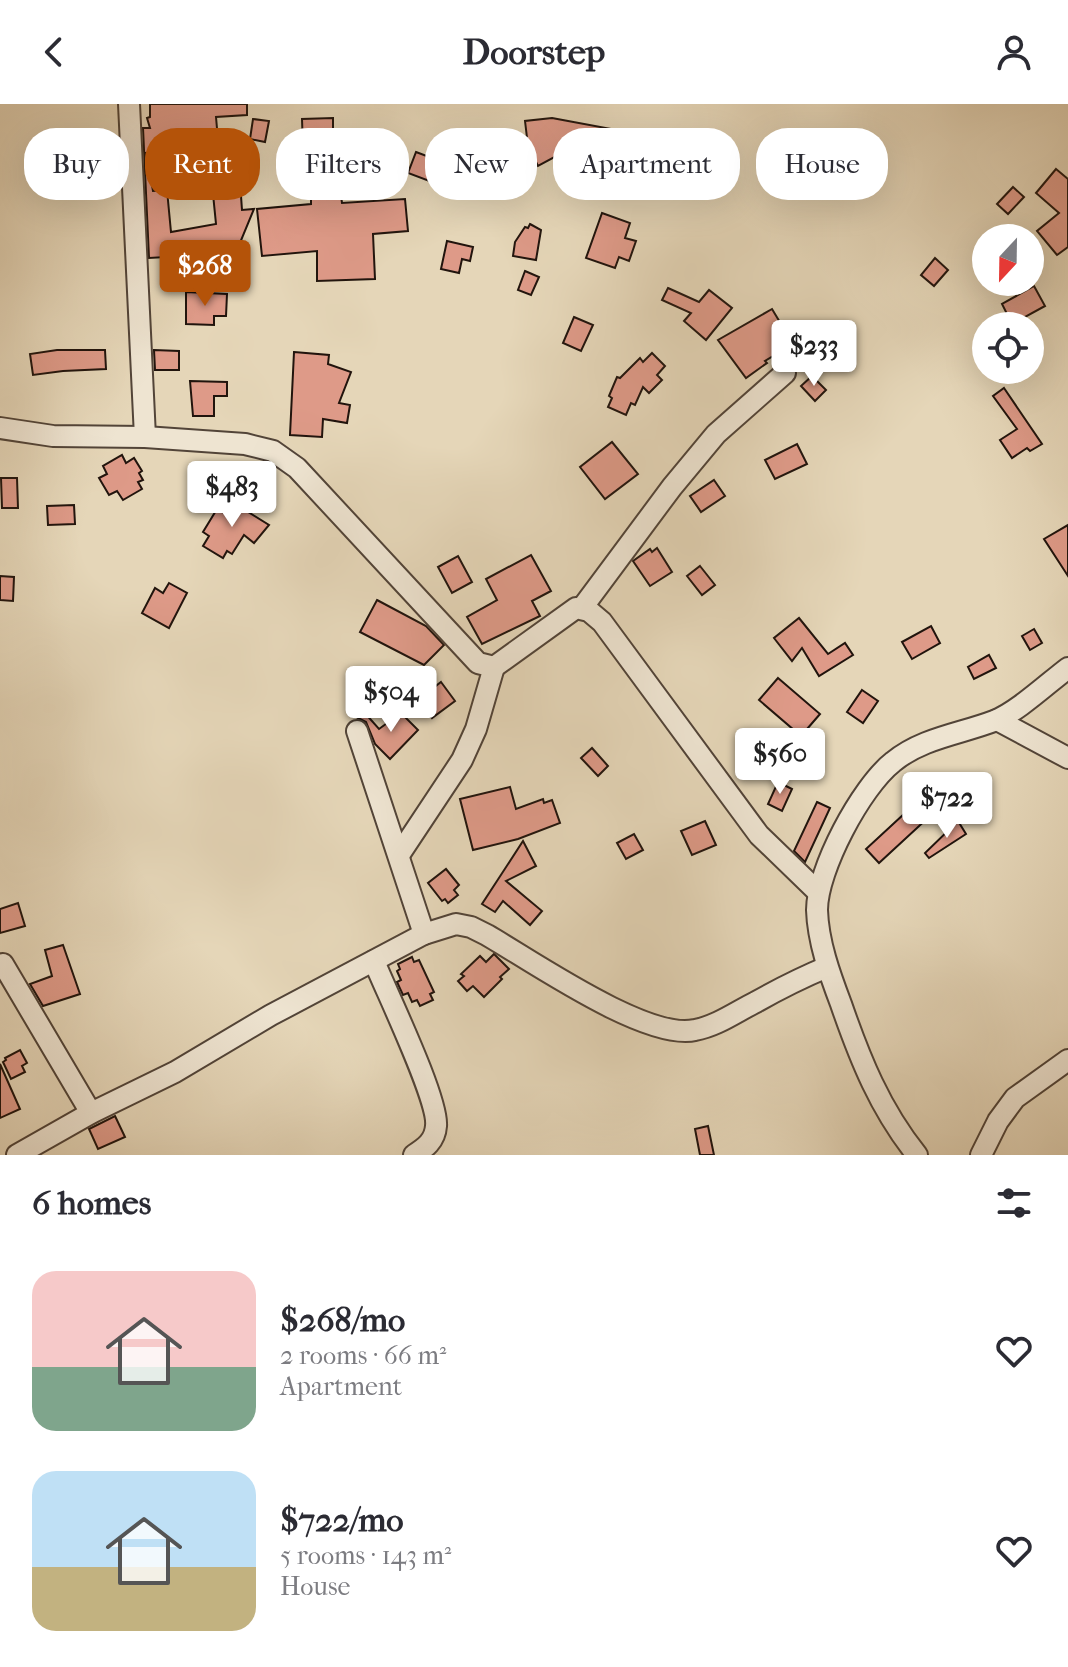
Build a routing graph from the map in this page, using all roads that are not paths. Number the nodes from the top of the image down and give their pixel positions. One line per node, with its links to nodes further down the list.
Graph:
1 (129, 104): 4 (street)
2 (785, 373): 5 (street)
3 (0, 428): 4 (street)
4 (145, 437): 6 (street)
5 (582, 608): 6 (street); 12 (street)
6 (494, 667): 11 (street)
7 (1068, 668): 8 (street)
8 (997, 720): 10 (street); 12 (street)
9 (357, 731): 11 (street)
10 (1068, 758)
11 (399, 855): 13 (street)
12 (818, 892): 16 (street)
13 (424, 934): 14 (street); 16 (street)
14 (374, 961): 18 (street); 20 (street)
15 (3, 964): 18 (street)
16 (827, 967): 21 (street)
17 (1068, 1060): 22 (street)
18 (91, 1113): 19 (street)
19 (17, 1155)
20 (414, 1155)
21 (917, 1155)
22 (981, 1155)

